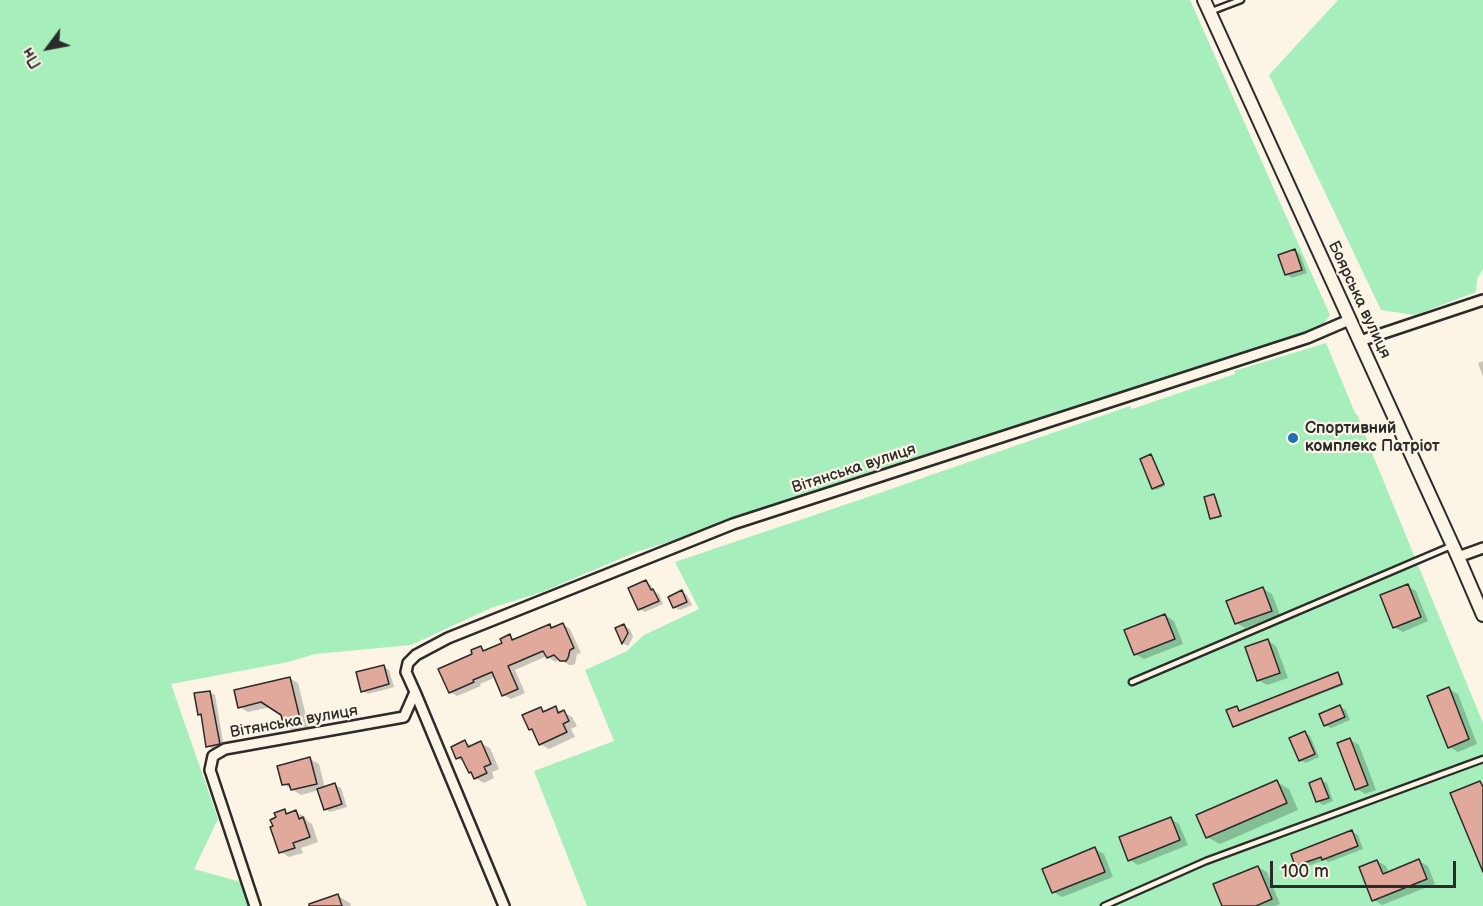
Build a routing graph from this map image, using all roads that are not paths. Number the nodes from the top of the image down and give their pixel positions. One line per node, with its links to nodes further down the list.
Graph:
1 (1241, 0): 2 (lane)
2 (1207, 6): 4 (street, Боярська вулиця)
3 (1483, 300): 5 (street)
4 (1349, 320): 5 (street, Боярська вулиця); 10 (street, Вітянська вулиця)
5 (1360, 341): 7 (street, Боярська вулиця)
6 (1483, 548): 7 (street)
7 (1456, 551): 8 (street, Боярська вулиця); 9 (lane)
8 (1483, 615)
9 (1132, 682)
10 (415, 692): 12 (street, Вітянська вулиця); 13 (street, Вітянська вулиця)
11 (1483, 759): 14 (lane)
12 (255, 906)
13 (504, 906)
14 (1104, 906)

